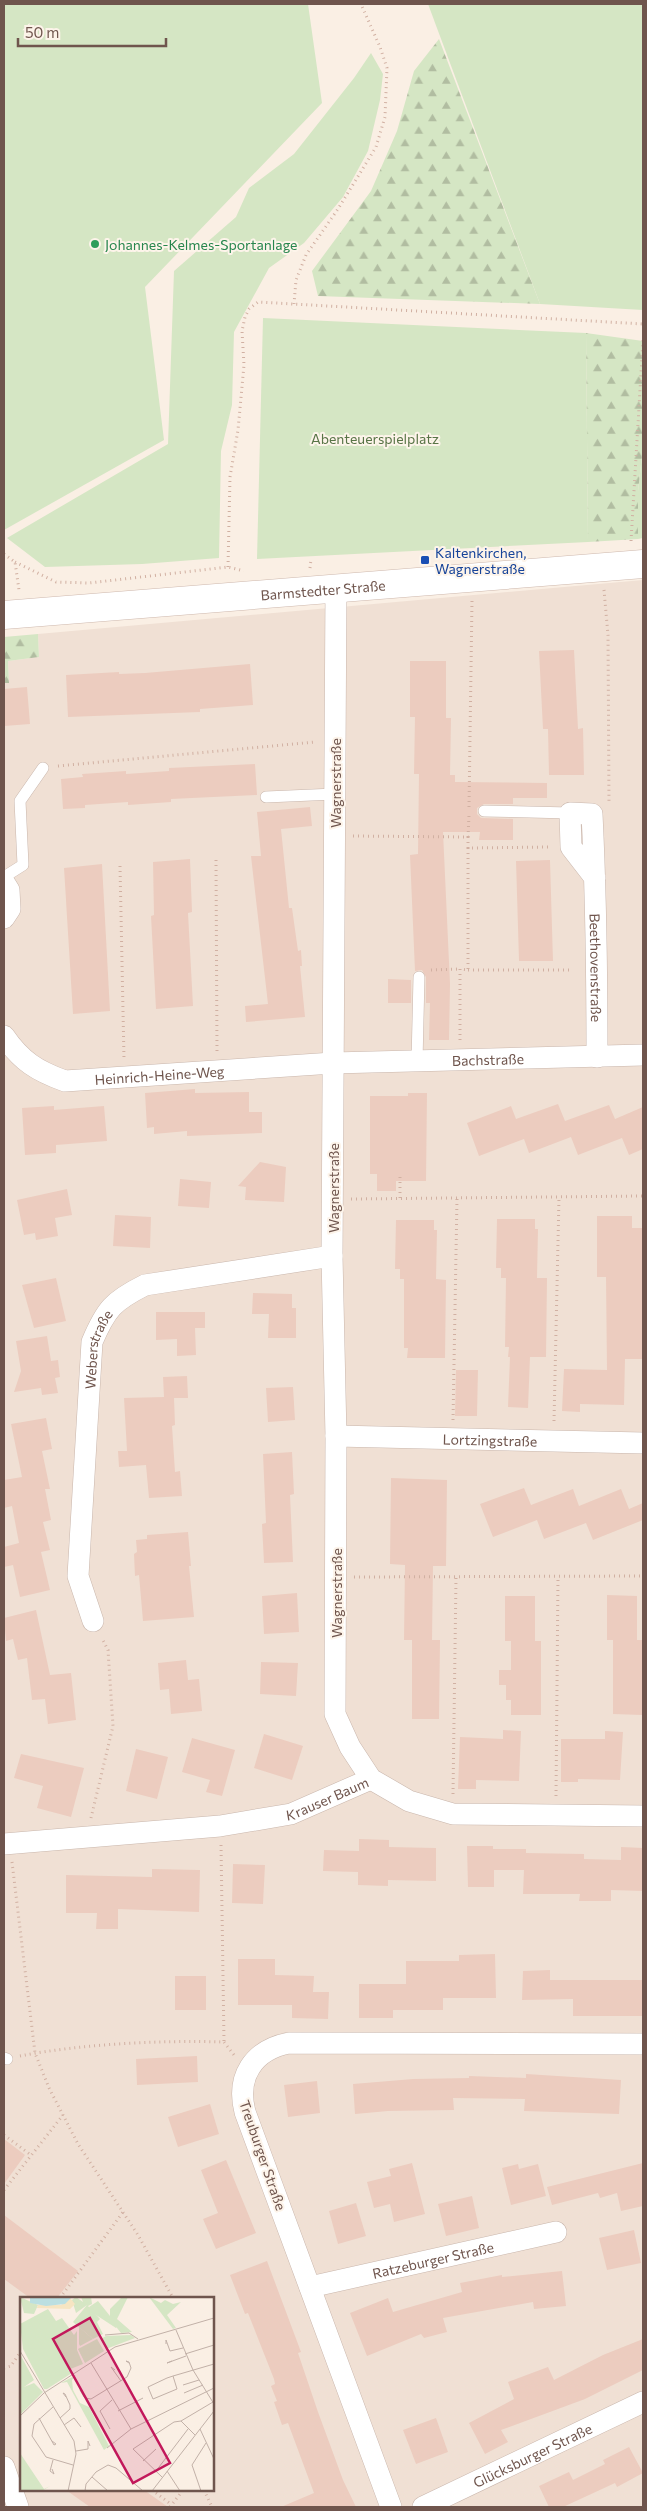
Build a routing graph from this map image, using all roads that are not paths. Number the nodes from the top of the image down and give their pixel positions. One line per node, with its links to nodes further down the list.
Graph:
1 (640, 564): 2 (main road, Barmstedter Straße)
2 (336, 588): 3 (main road, Barmstedter Straße); 5 (street, Wagnerstraße)
3 (13, 614)
4 (43, 768): 9 (lane)
5 (335, 794): 6 (lane); 18 (street, Wagnerstraße)
6 (266, 797)
7 (484, 811): 8 (lane)
8 (570, 813): 10 (street); 10 (street, Beethovenstraße)
9 (4, 877)
10 (595, 878): 16 (street, Beethovenstraße)
11 (4, 882): 12 (street)
12 (4, 918)
13 (419, 977): 17 (lane)
14 (4, 1036): 18 (street, Heinrich-Heine-Weg)
15 (643, 1055): 16 (street, Bachstraße)
16 (597, 1057): 17 (street, Bachstraße)
17 (417, 1062): 18 (street, Bachstraße)
18 (333, 1063): 19 (street, Wagnerstraße)
19 (332, 1256): 20 (street, Wagnerstraße); 22 (street, Weberstraße)
20 (336, 1436): 21 (street, Lortzingstraße); 23 (street, Wagnerstraße)
21 (643, 1444)
22 (93, 1621)
23 (371, 1779): 24 (street, Krauser Baum); 25 (street, Krauser Baum)
24 (643, 1816)
25 (7, 1844)
26 (643, 2044): 28 (street, Treuburger Straße)
27 (556, 2232): 28 (street, Ratzeburger Straße)
28 (310, 2287): 32 (street, Treuburger Straße)
29 (643, 2402): 33 (street, Glücksburger Straße)
30 (4, 2468): 31 (street)
31 (16, 2507)
32 (391, 2507)
33 (423, 2507)

